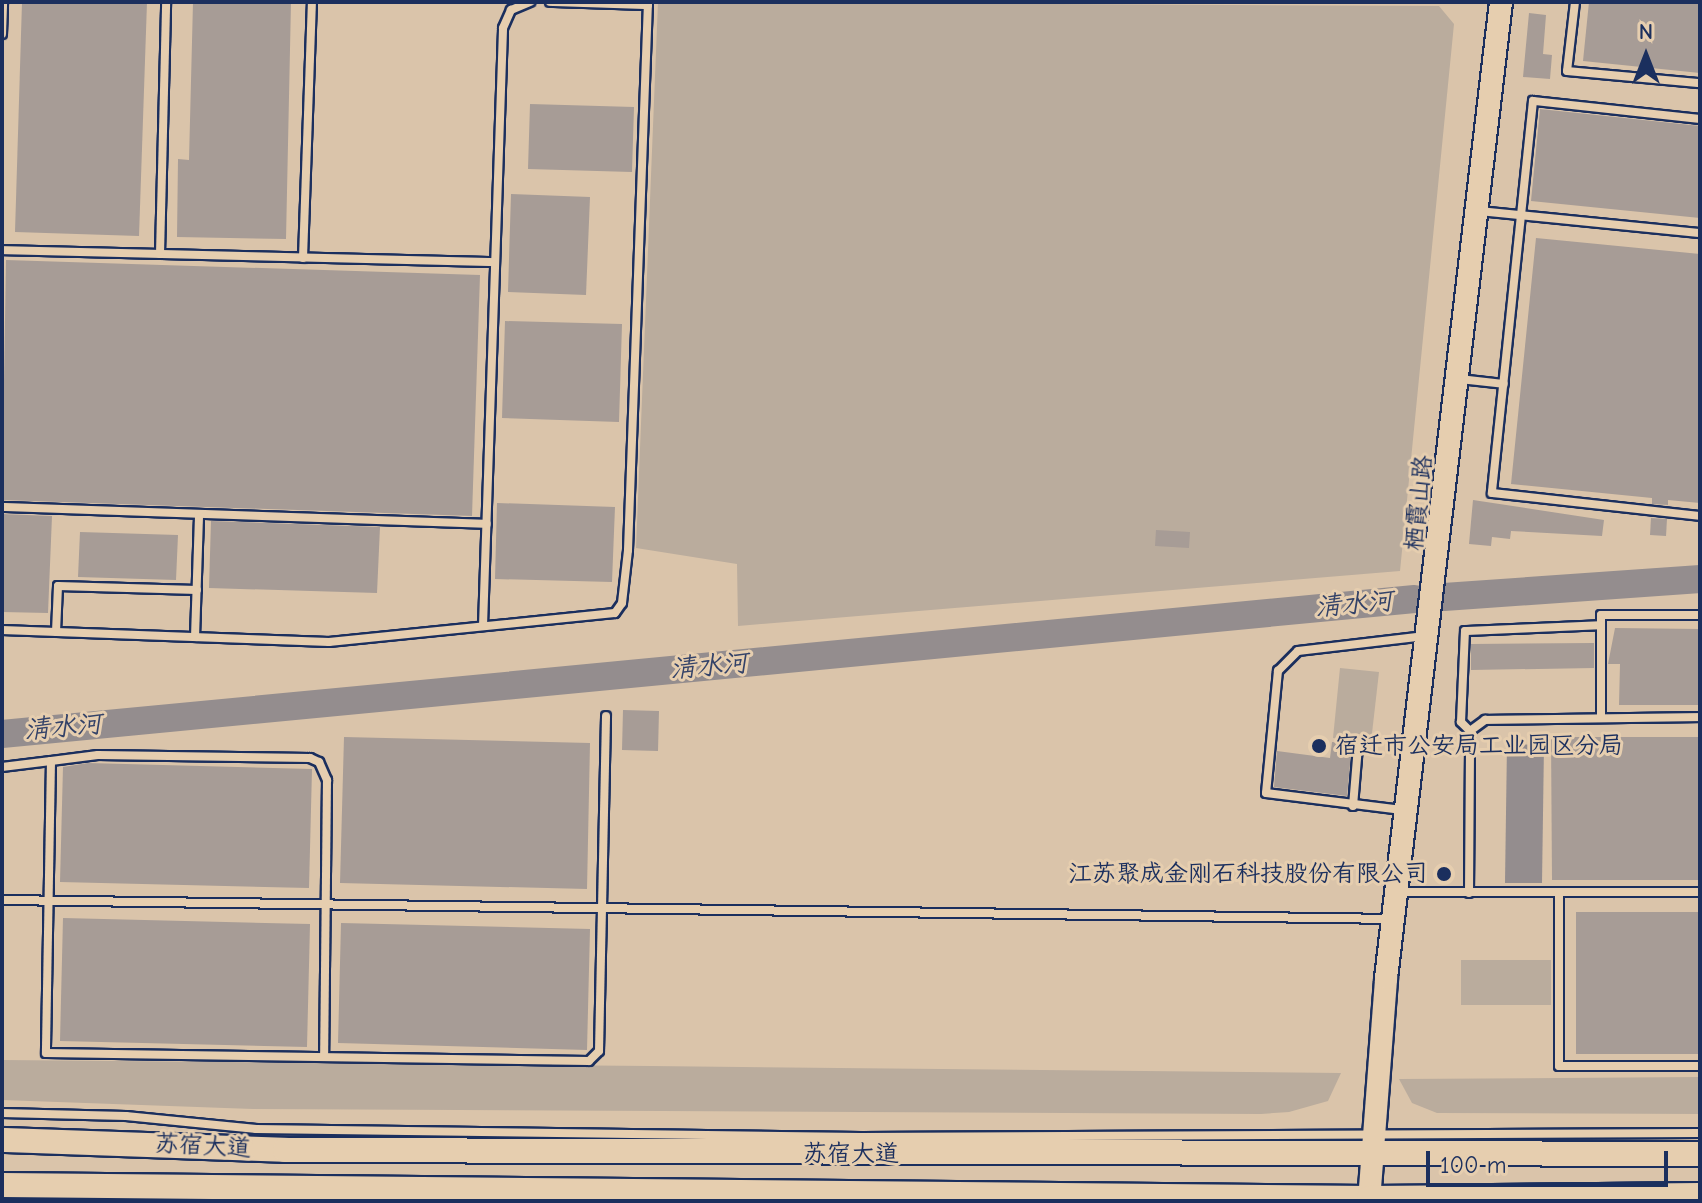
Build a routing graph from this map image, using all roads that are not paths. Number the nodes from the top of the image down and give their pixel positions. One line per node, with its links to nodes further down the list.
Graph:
1 (3, 2): 9 (lane)
2 (166, 2): 16 (lane)
3 (312, 2): 17 (lane)
4 (530, 2): 18 (lane)
5 (550, 2): 8 (lane)
6 (1501, 2): 12 (street, 栖霞山路)
7 (1575, 2): 10 (lane)
8 (648, 3): 28 (lane)
9 (2, 34)
10 (1700, 83)
11 (1700, 119): 13 (lane)
12 (1477, 211): 13 (lane); 19 (street, 栖霞山路)
13 (1521, 215): 14 (lane); 20 (lane)
14 (1700, 233)
15 (2, 250): 16 (lane)
16 (160, 254): 17 (lane)
17 (303, 258): 18 (lane)
18 (495, 262): 24 (lane)
19 (1459, 379): 20 (lane); 31 (street, 栖霞山路)
20 (1504, 384): 23 (lane)
21 (2, 507): 22 (lane)
22 (199, 514): 24 (lane); 25 (lane)
23 (1700, 516)
24 (487, 524): 28 (lane)
25 (197, 590): 30 (lane); 32 (lane)
26 (1700, 615): 27 (lane)
27 (1601, 625): 34 (lane); 36 (lane)
28 (483, 626): 32 (lane)
29 (2, 630): 30 (lane)
30 (56, 632): 32 (lane)
31 (1430, 635): 40 (lane); 41 (street, 栖霞山路)
32 (195, 637)
33 (606, 716): 49 (lane)
34 (1601, 717): 35 (lane); 36 (lane)
35 (1700, 717)
36 (1470, 731): 44 (lane)
37 (1358, 747): 40 (lane)
38 (51, 761): 39 (lane); 47 (lane); 48 (lane)
39 (2, 767)
40 (1353, 806): 41 (lane)
41 (1408, 811): 42 (street, 栖霞山路)
42 (1397, 892): 44 (lane); 50 (street, 栖霞山路)
43 (1700, 892): 45 (lane)
44 (1469, 893): 45 (lane)
45 (1559, 893): 52 (lane)
46 (2, 900): 47 (lane)
47 (48, 901): 48 (lane); 51 (lane)
48 (326, 905): 49 (lane); 51 (lane)
49 (602, 908): 50 (lane); 51 (lane)
50 (1394, 919): 56 (street, 栖霞山路)
51 (324, 1057)
52 (1700, 1066)
53 (2, 1113): 56 (lane)
54 (1700, 1133): 56 (lane)
55 (2, 1140): 56 (main road, 苏宿大道)
56 (1371, 1145): 57 (main road, 苏宿大道); 60 (street, 栖霞山路)
57 (1700, 1154)
58 (2, 1185): 60 (main road, 苏宿大道)
59 (1700, 1195): 60 (main road, 苏宿大道)
60 (1369, 1199)

